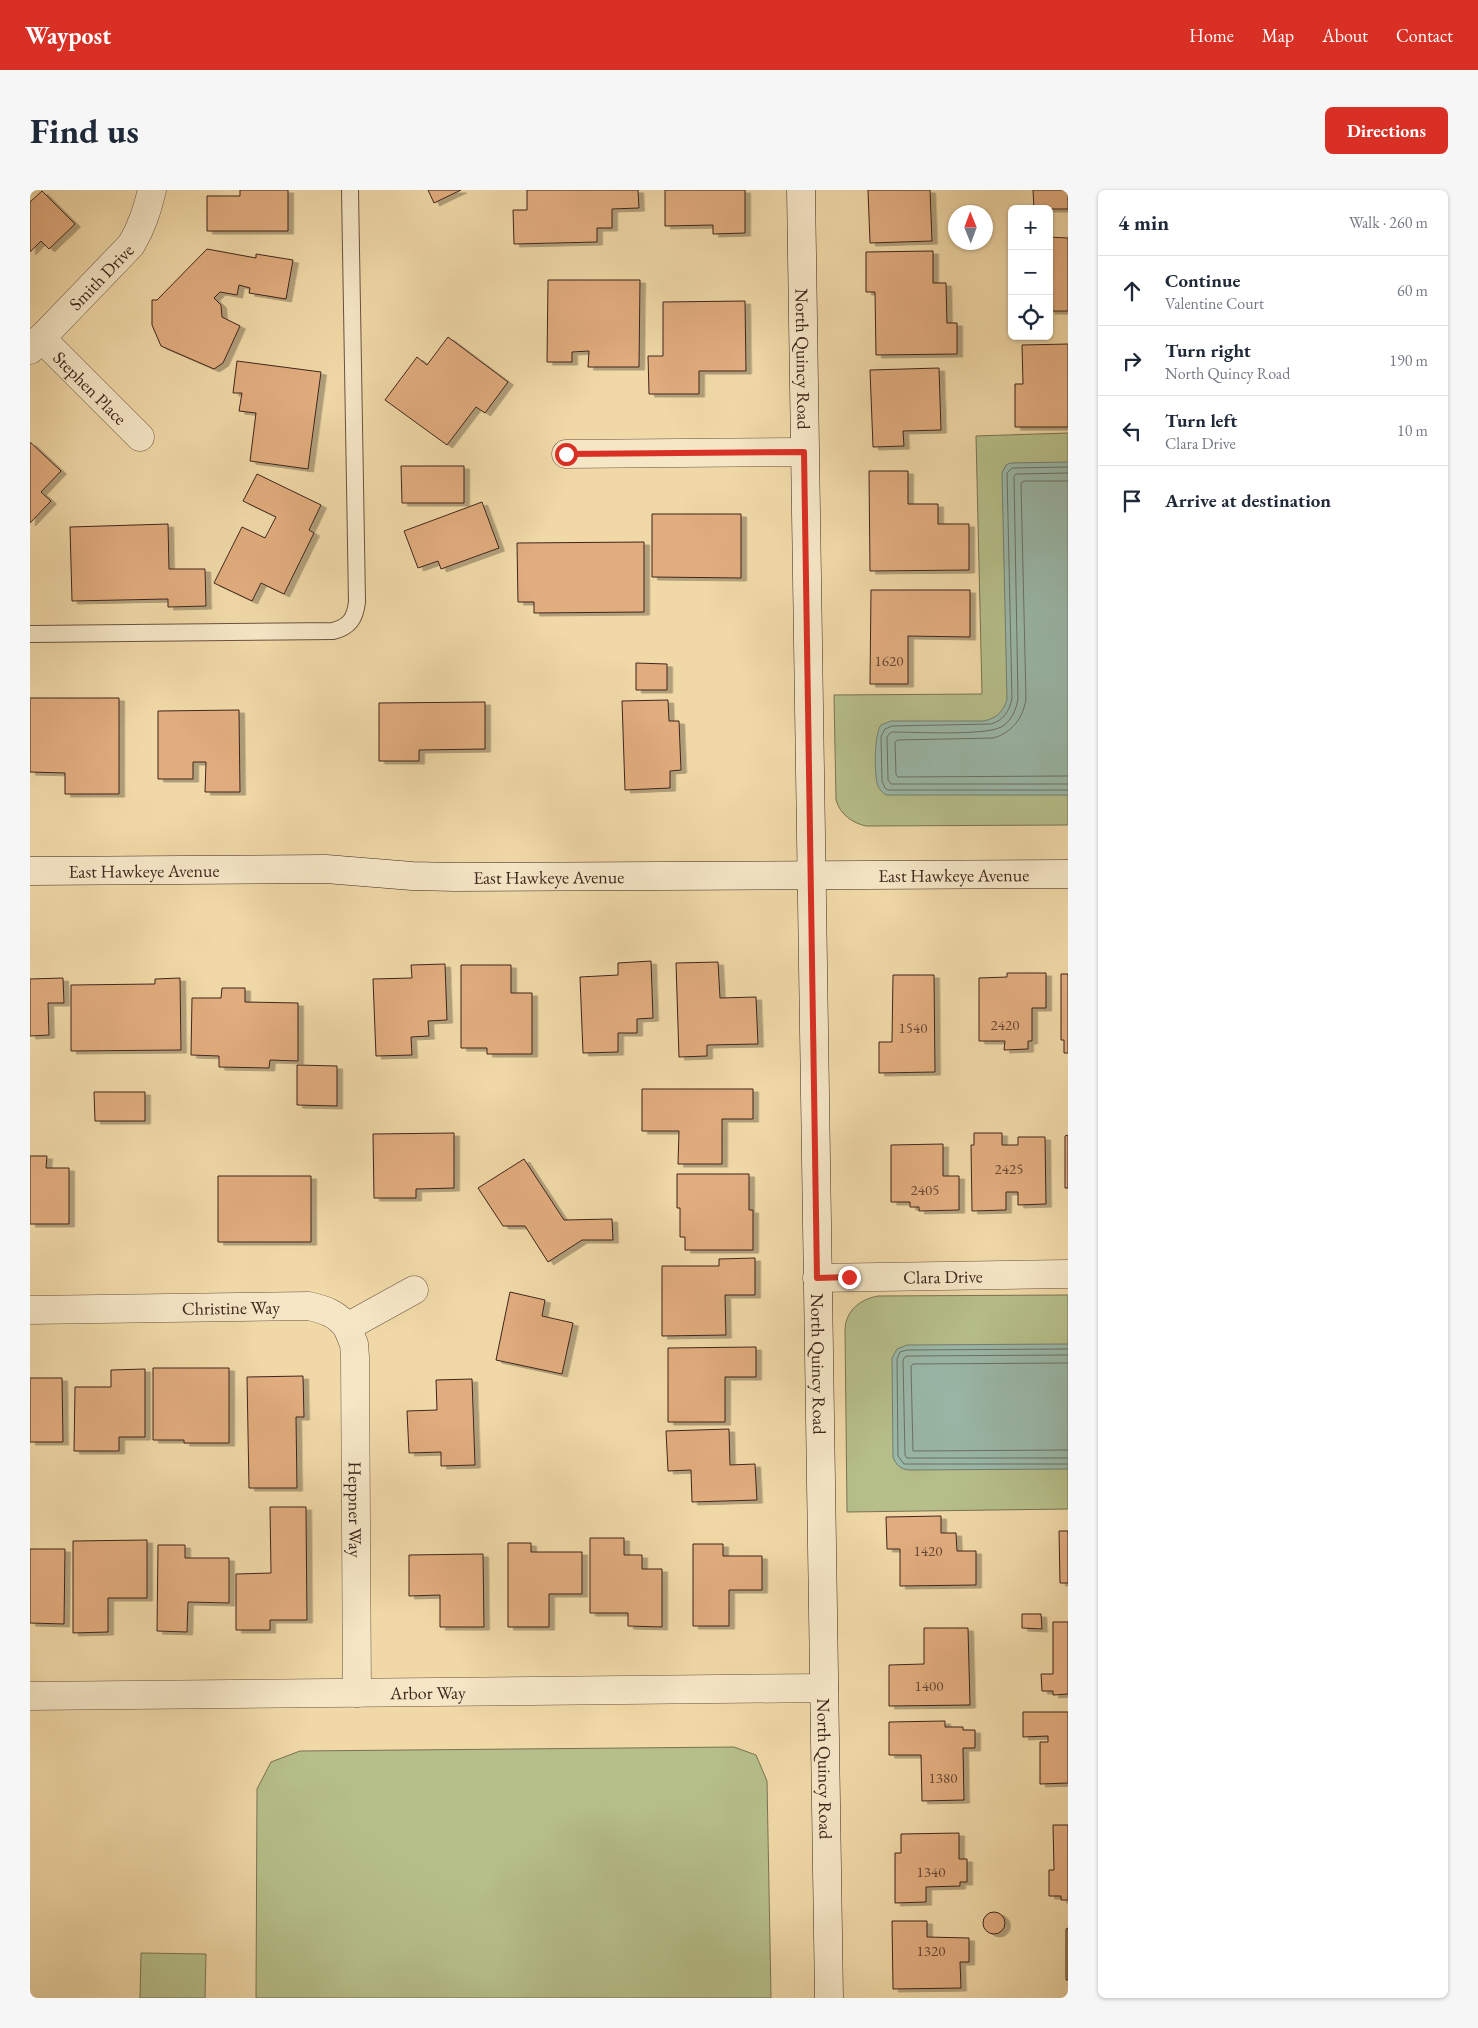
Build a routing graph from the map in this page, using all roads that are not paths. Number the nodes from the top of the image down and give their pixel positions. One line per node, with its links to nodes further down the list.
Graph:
1 (152, 190): 4 (street, Smith Drive)
2 (350, 190): 8 (lane)
3 (801, 190): 6 (street, North Quincy Road)
4 (36, 344): 5 (street, Stephen Place)
5 (140, 437)
6 (804, 452): 7 (street); 11 (street, North Quincy Road)
7 (566, 454)
8 (30, 634)
9 (30, 871): 11 (street, East Hawkeye Avenue)
10 (1068, 874): 11 (street, East Hawkeye Avenue)
11 (811, 876): 13 (street, North Quincy Road)
12 (1068, 1274): 13 (street, Clara Drive)
13 (817, 1278): 17 (street, North Quincy Road)
14 (414, 1290): 16 (street)
15 (30, 1310): 16 (street, Christine Way)
16 (347, 1328): 18 (street, Heppner Way)
17 (824, 1688): 18 (street, Arbor Way); 20 (street, North Quincy Road)
18 (357, 1693): 19 (street, Arbor Way)
19 (30, 1696)
20 (829, 1998)

